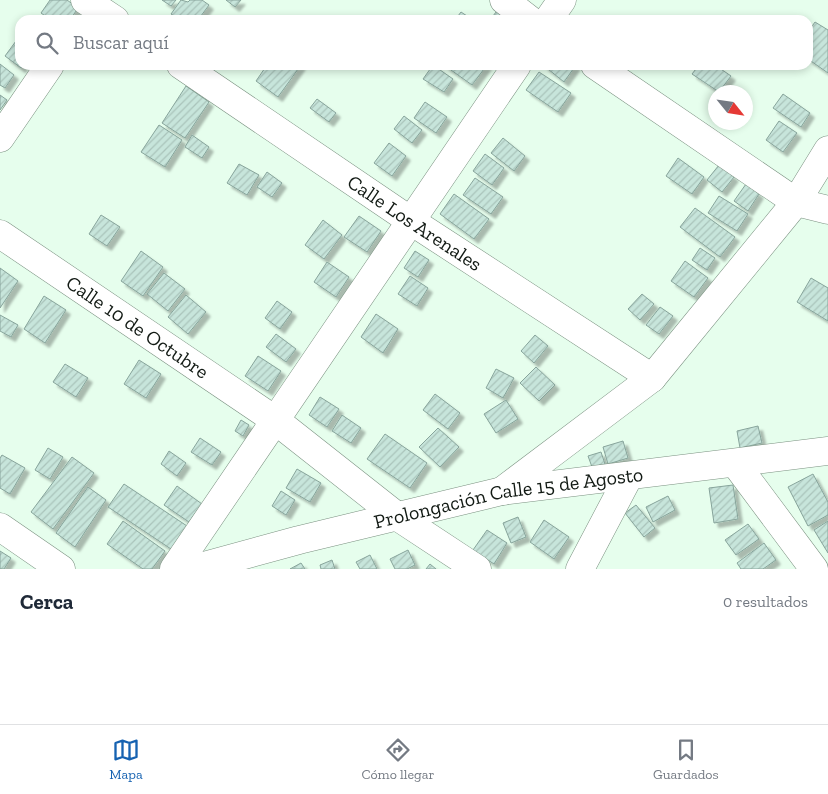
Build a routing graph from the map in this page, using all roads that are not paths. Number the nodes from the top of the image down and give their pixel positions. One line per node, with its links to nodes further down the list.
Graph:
1 (504, 0): 5 (street)
2 (562, 0): 6 (street)
3 (86, 8): 4 (street)
4 (103, 15)
5 (524, 15)
6 (552, 15)
7 (47, 70): 11 (street)
8 (188, 70): 15 (street, Calle Los Arenales)
9 (515, 70): 15 (street)
10 (602, 70): 13 (street)
11 (0, 138)
12 (828, 150): 13 (street)
13 (796, 202): 14 (street); 17 (street)
14 (828, 210)
15 (412, 221): 17 (street, Calle Los Arenales); 18 (street)
16 (0, 234): 18 (street, Calle 10 de Octubre)
17 (652, 378): 22 (street)
18 (275, 420): 23 (street, Calle 10 de Octubre); 26 (street)
19 (828, 451): 20 (street, Prolongación Calle 15 de Agosto)
20 (735, 463): 21 (street, Prolongación Calle 15 de Agosto); 30 (street)
21 (629, 476): 22 (street, Prolongación Calle 15 de Agosto); 29 (street)
22 (502, 492): 23 (street, Prolongación Calle 15 de Agosto)
23 (398, 517): 27 (street, Prolongación Calle 15 de Agosto); 28 (street, Calle 10 de Octubre)
24 (0, 527): 25 (street)
25 (61, 569)
26 (174, 569)
27 (193, 569)
28 (477, 569)
29 (580, 569)
30 (814, 569)

